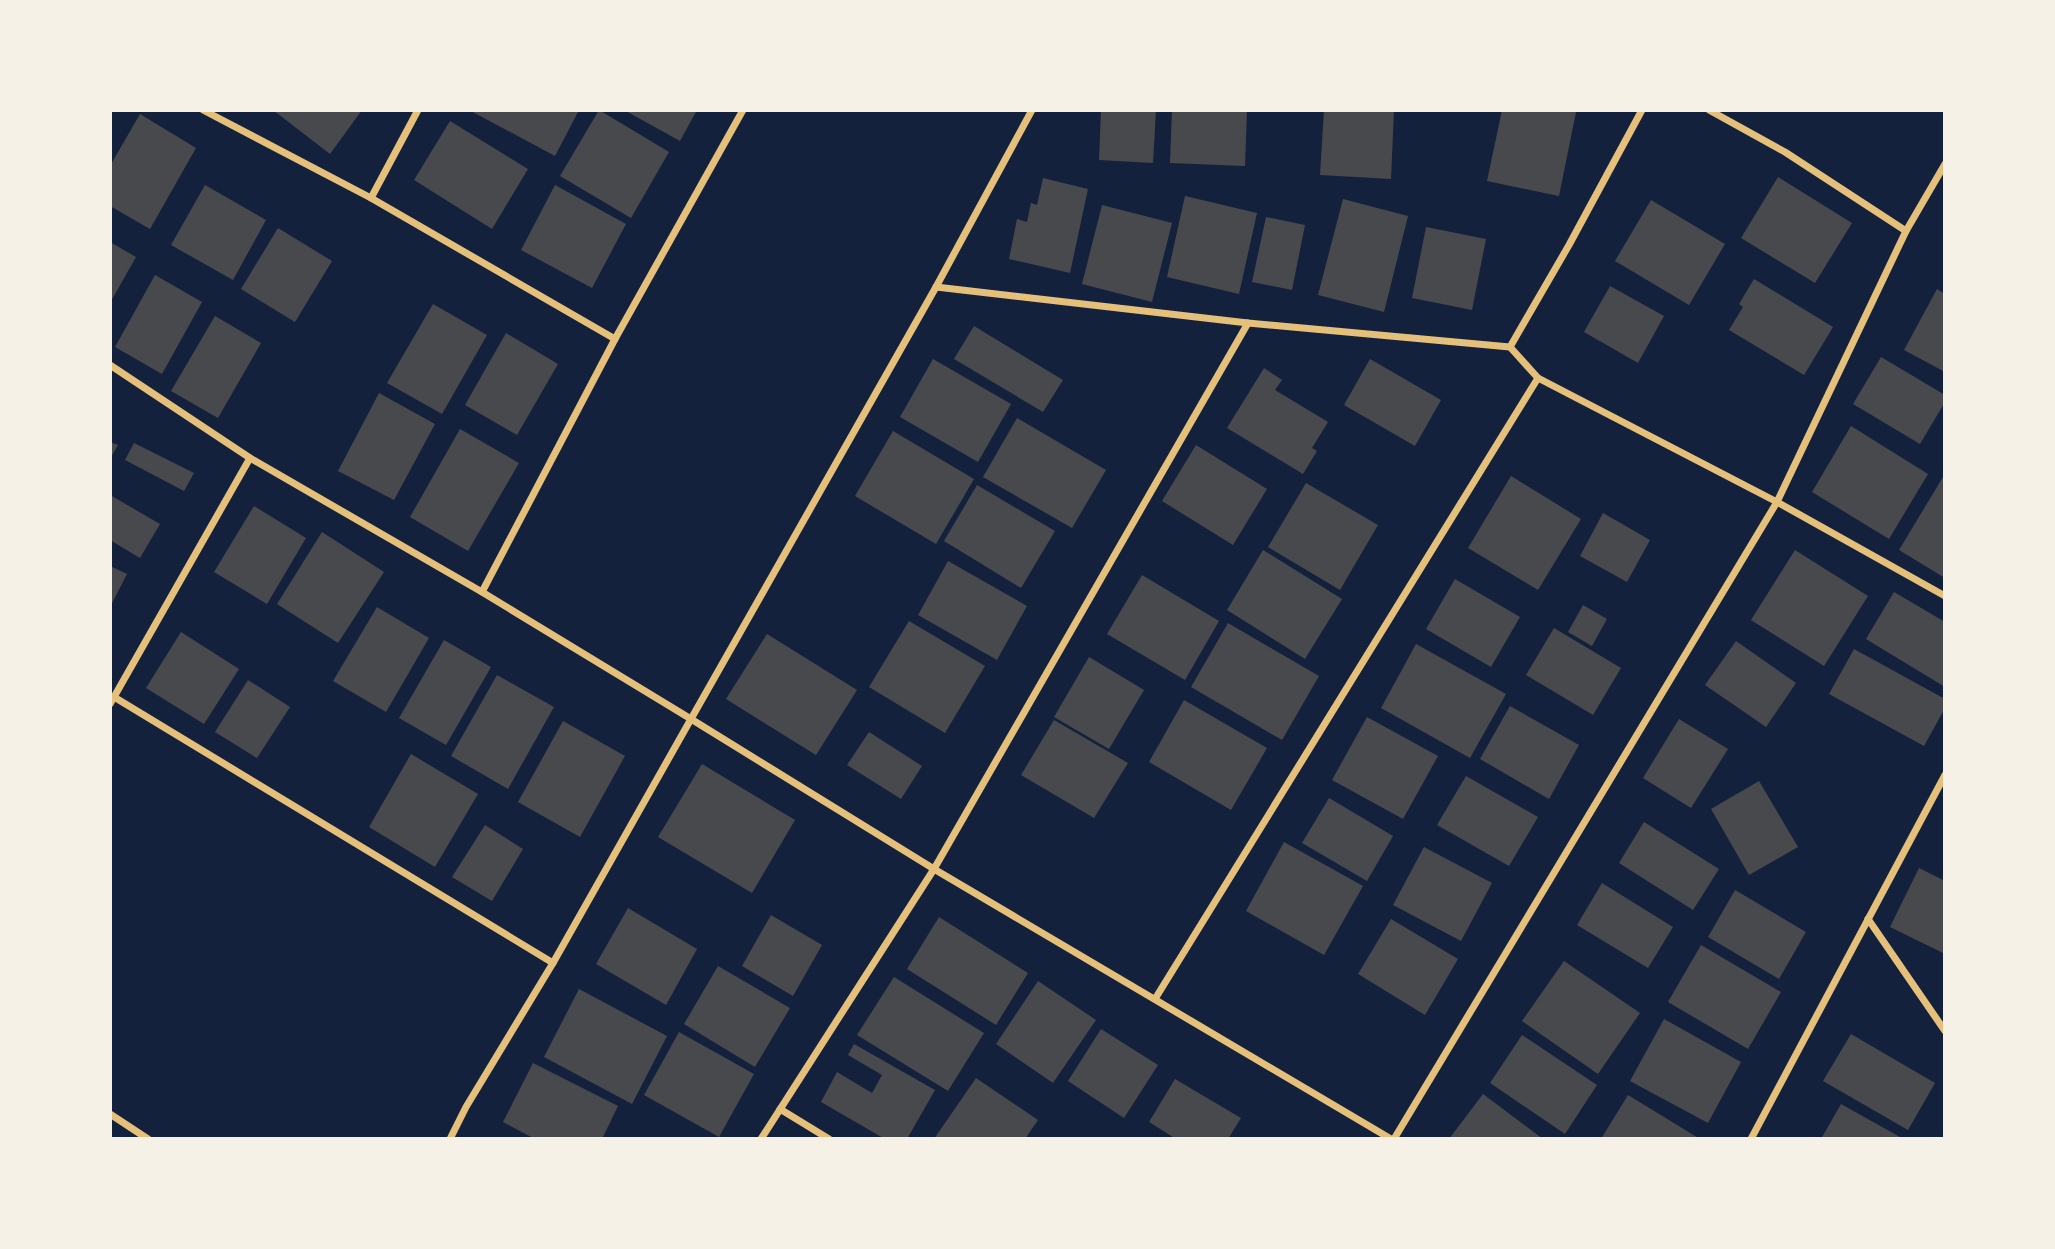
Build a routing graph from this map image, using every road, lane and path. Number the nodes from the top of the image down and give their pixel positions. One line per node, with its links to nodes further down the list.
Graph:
1 (203, 110): 8 (street)
2 (418, 110): 8 (street)
3 (743, 110): 12 (street)
4 (1032, 110): 10 (street)
5 (1642, 110): 13 (street)
6 (1710, 110): 9 (street)
7 (1945, 164): 9 (street)
8 (370, 198): 12 (street)
9 (1906, 231): 17 (street)
10 (936, 286): 11 (street); 21 (street)
11 (1248, 323): 13 (street); 23 (street)
12 (615, 339): 18 (street)
13 (1510, 347): 15 (street)
14 (110, 365): 16 (street)
15 (1538, 379): 17 (street); 26 (street)
16 (250, 458): 18 (street); 20 (street)
17 (1777, 502): 19 (street); 34 (street)
18 (482, 592): 21 (street)
19 (1945, 596)
20 (112, 701): 25 (street)
21 (691, 719): 23 (street); 25 (street)
22 (1945, 775): 24 (street)
23 (934, 869): 26 (street); 28 (street)
24 (1868, 919): 27 (street); 35 (street)
25 (553, 963): 31 (street)
26 (1155, 999): 34 (street)
27 (1945, 1031)
28 (780, 1109): 32 (street); 33 (street)
29 (110, 1114): 30 (street)
30 (148, 1139)
31 (450, 1139)
32 (761, 1139)
33 (829, 1139)
34 (1392, 1139)
35 (1751, 1139)

